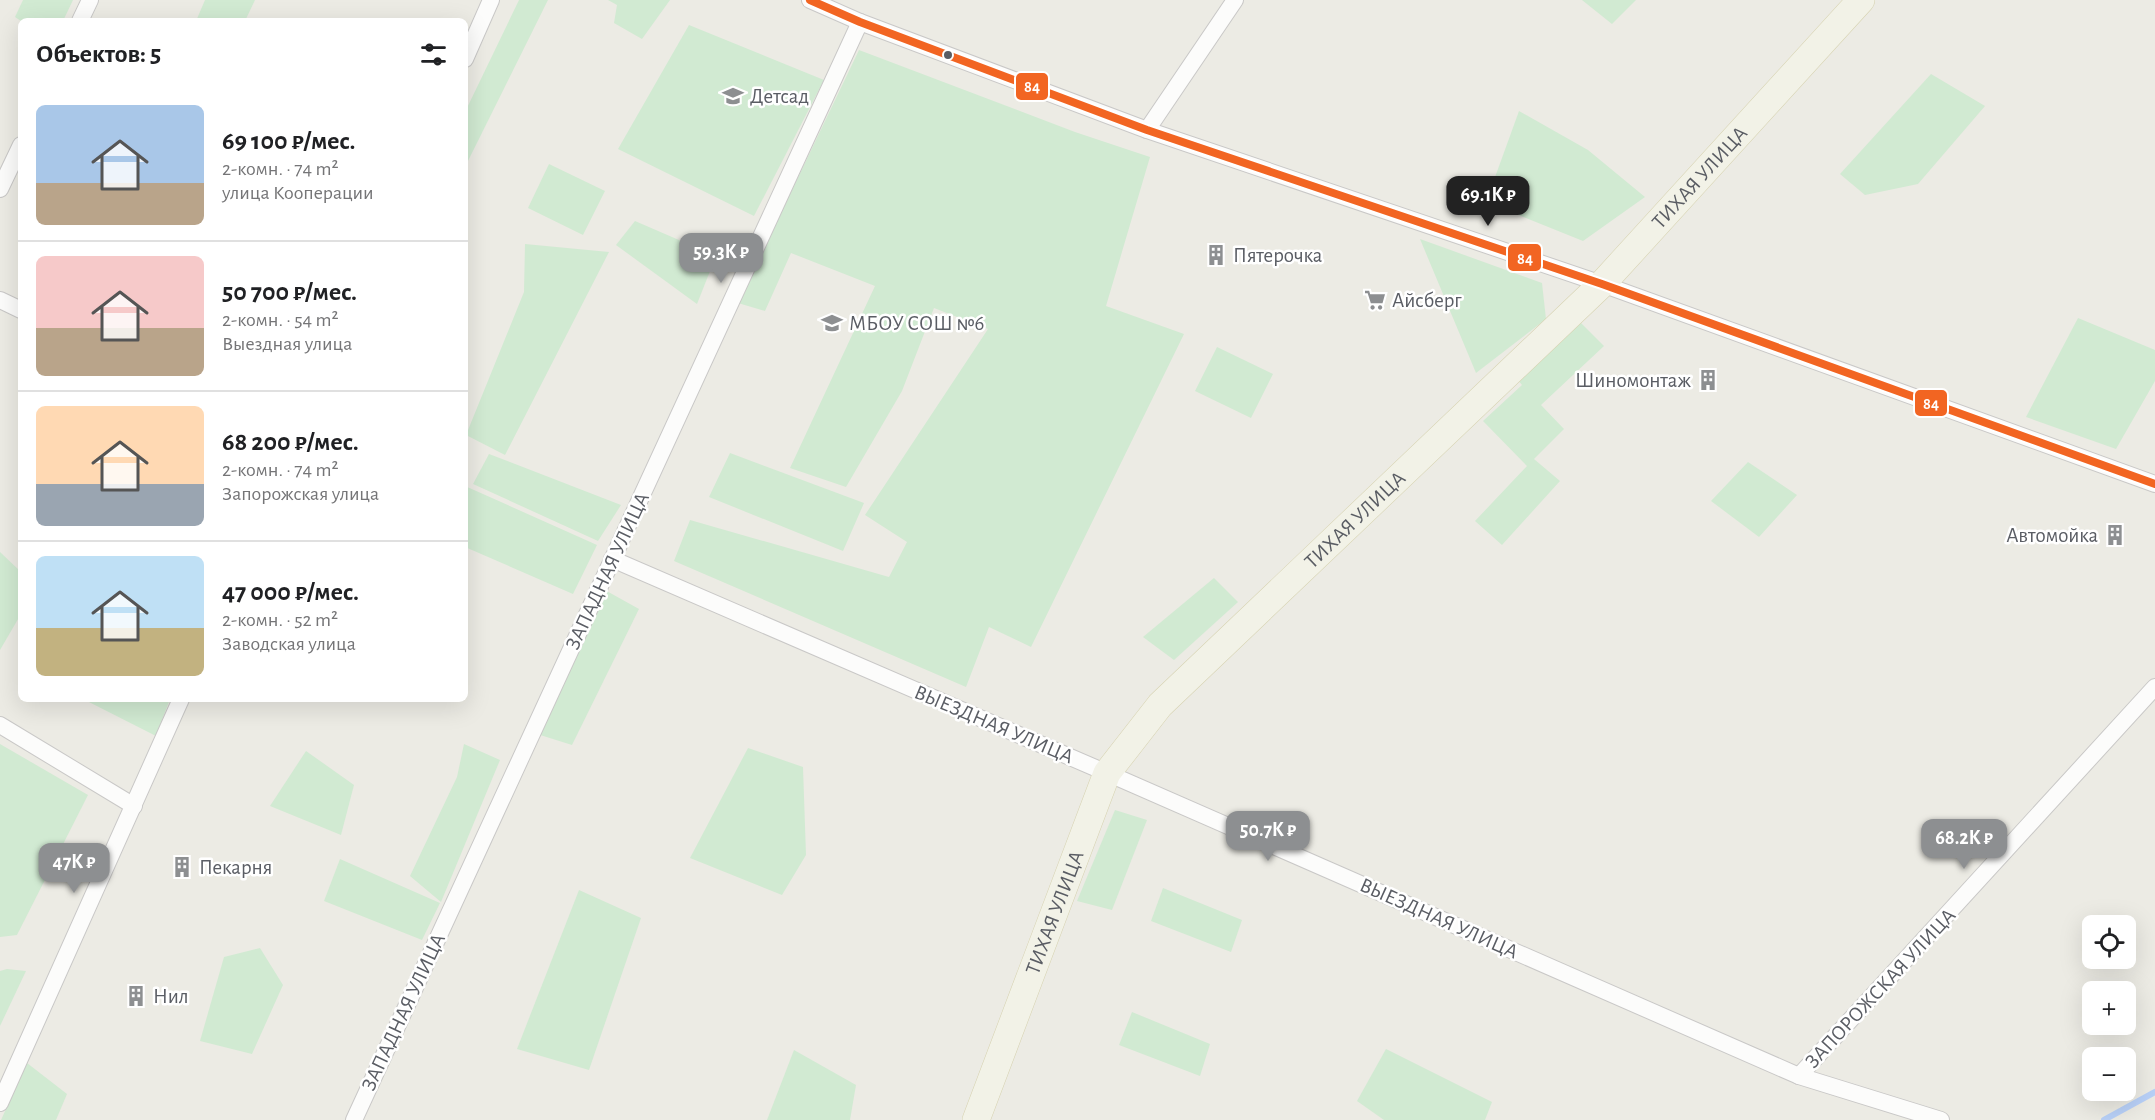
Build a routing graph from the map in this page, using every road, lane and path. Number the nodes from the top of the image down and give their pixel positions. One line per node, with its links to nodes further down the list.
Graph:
1 (90, 0): 6 (street)
2 (490, 0): 8 (street)
3 (810, 0): 7 (street)
4 (1235, 0): 9 (street)
5 (1861, 0): 12 (main road, ТИХАЯ УЛИЦА)
6 (81, 18)
7 (860, 22): 9 (street); 16 (street, ЗАПАДНАЯ УЛИЦА)
8 (468, 51)
9 (1147, 130): 12 (street)
10 (18, 151): 11 (street)
11 (0, 189)
12 (1602, 284): 15 (street); 20 (main road, ТИХАЯ УЛИЦА)
13 (0, 300): 14 (street)
14 (18, 309)
15 (2155, 484)
16 (612, 559): 20 (street, ВЫЕЗДНАЯ УЛИЦА); 24 (street, ЗАПАДНАЯ УЛИЦА)
17 (2155, 687): 22 (street, ЗАПОРОЖСКАЯ УЛИЦА)
18 (180, 702): 21 (street)
19 (0, 725): 21 (street)
20 (1107, 772): 22 (street, ВЫЕЗДНАЯ УЛИЦА); 25 (main road, ТИХАЯ УЛИЦА)
21 (134, 806): 23 (street)
22 (1799, 1076): 26 (street, ВЫЕЗДНАЯ УЛИЦА)
23 (0, 1103)
24 (354, 1120)
25 (976, 1120)
26 (1941, 1120)

